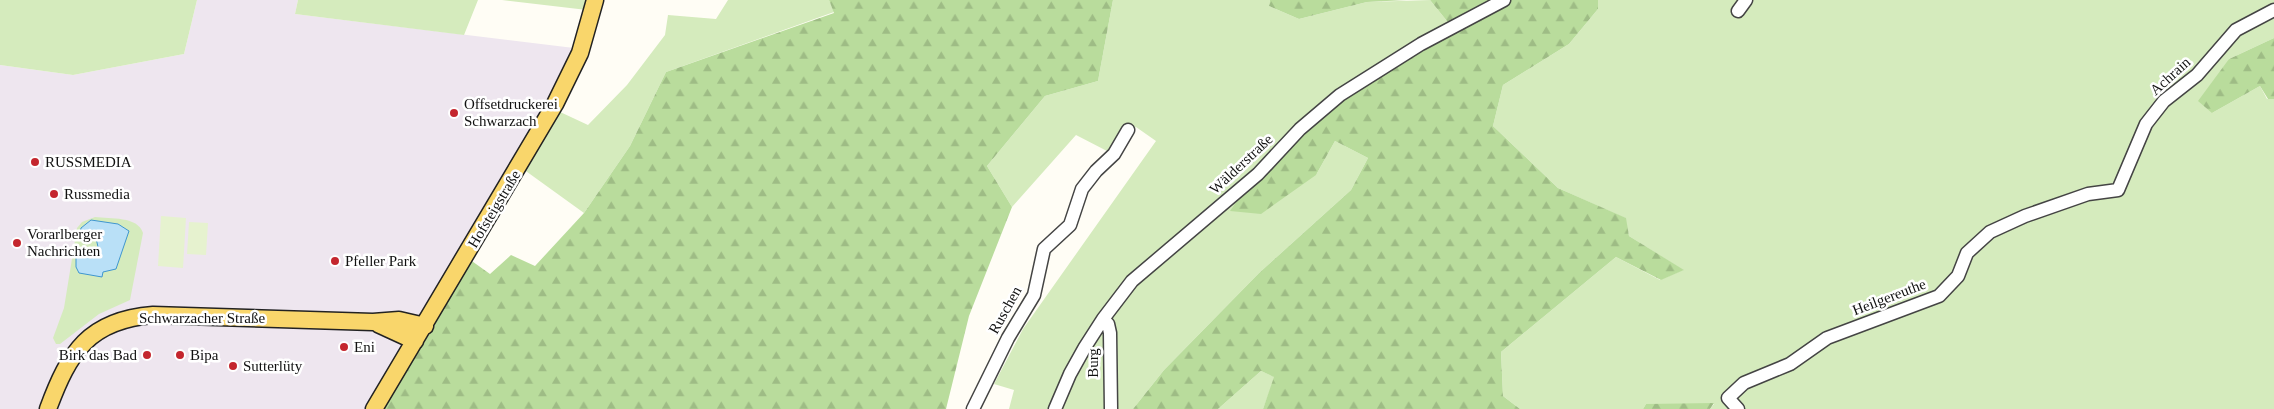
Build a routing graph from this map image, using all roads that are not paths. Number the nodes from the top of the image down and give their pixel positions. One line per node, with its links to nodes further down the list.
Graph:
1 (595, 0): 10 (main road, Hofsteigstraße)
2 (1504, 0): 8 (street, Wälderstraße)
3 (1746, 0): 5 (street)
4 (2274, 10): 7 (street, Achrain)
5 (1738, 11)
6 (1128, 130): 14 (street, Ruschen)
7 (2118, 190): 17 (street, Heilgereuthe)
8 (1103, 319): 15 (street, Wälderstraße); 16 (street, Burg)
9 (373, 322): 10 (main road, Schwarzacher Straße); 11 (main road, Schwarzacher Straße); 12 (main road, Schwarzacher Straße)
10 (425, 326): 11 (main road, Hofsteigstraße)
11 (415, 341): 13 (main road, Hofsteigstraße)
12 (48, 409)
13 (374, 409)
14 (973, 409)
15 (1055, 409)
16 (1111, 409)
17 (1738, 409)

